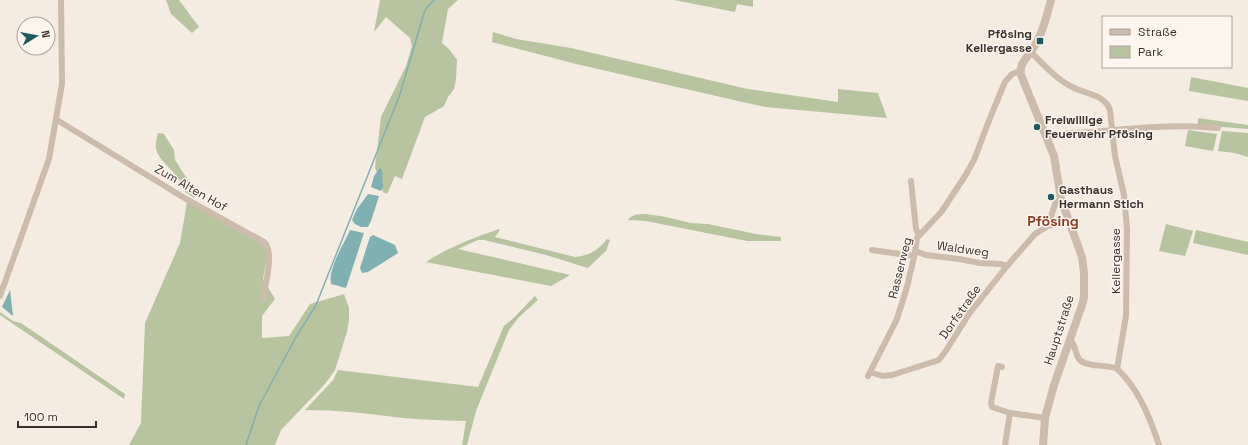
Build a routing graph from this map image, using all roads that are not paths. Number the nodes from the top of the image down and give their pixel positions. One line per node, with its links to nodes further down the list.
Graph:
1 (62, 0): 5 (street)
2 (1051, 0): 3 (street)
3 (1031, 52): 4 (street); 7 (street, Kellergasse)
4 (1020, 70): 8 (street, Hauptstraße); 13 (street, Rasserweg)
5 (57, 120): 17 (street); 18 (street, Zum Alten Hof)
6 (1218, 128): 7 (street)
7 (1112, 130): 8 (street); 21 (street, Kellergasse)
8 (1047, 138): 10 (street, Hauptstraße)
9 (911, 182): 13 (street)
10 (1061, 199): 11 (street, Hauptstraße); 12 (street)
11 (1069, 221): 12 (street, Dorfstraße); 19 (street, Hauptstraße)
12 (1048, 226): 16 (street, Dorfstraße)
13 (919, 235): 15 (street, Rasserweg)
14 (872, 250): 15 (street, Waldweg)
15 (914, 254): 16 (street, Waldweg); 22 (street, Rasserweg)
16 (1007, 266): 22 (street, Dorfstraße)
17 (0, 296)
18 (263, 299)
19 (1070, 340): 21 (street); 24 (street, Hauptstraße)
20 (1002, 367): 23 (street)
21 (1117, 369): 27 (street)
22 (869, 374)
23 (1010, 413): 24 (street); 25 (street)
24 (1046, 418): 26 (street, Hauptstraße)
25 (1005, 445)
26 (1043, 445)
27 (1159, 445)

